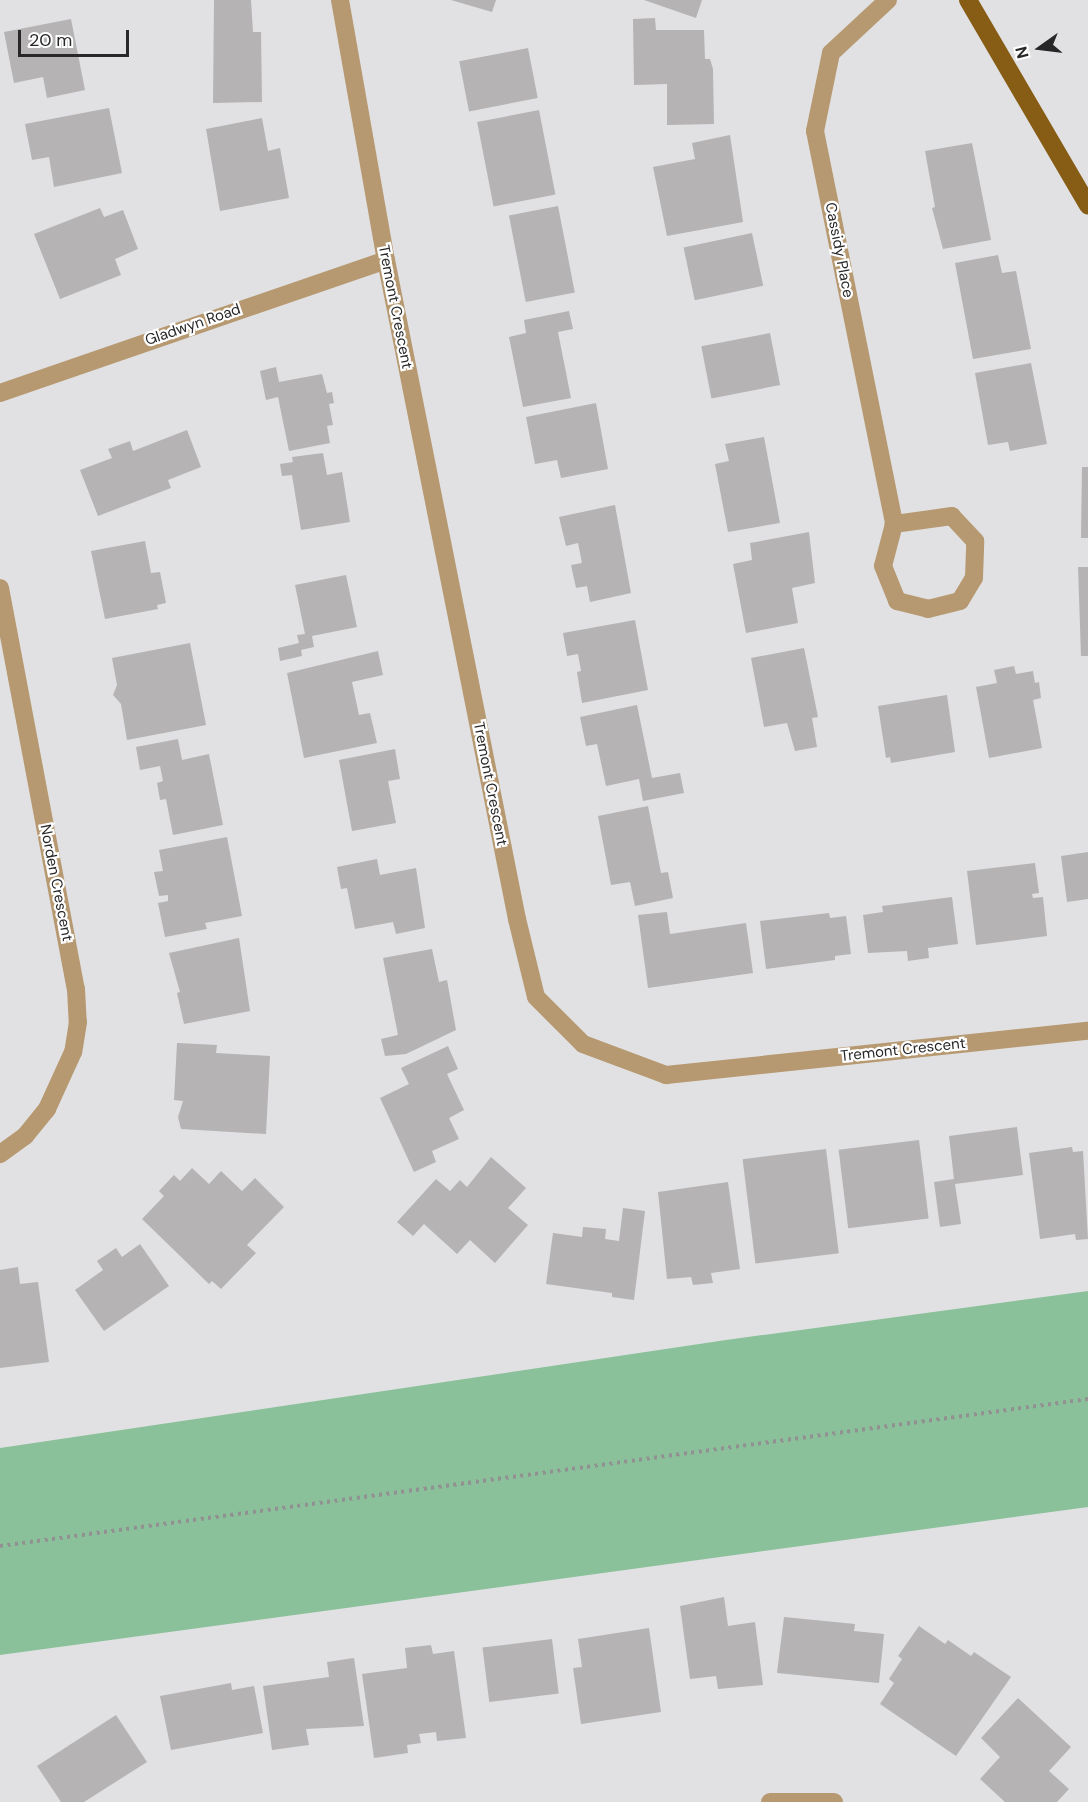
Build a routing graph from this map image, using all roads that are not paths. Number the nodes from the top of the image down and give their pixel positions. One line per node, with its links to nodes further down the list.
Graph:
1 (340, 0): 5 (street, Tremont Crescent)
2 (888, 0): 7 (street, Cassidy Place)
3 (968, 0): 4 (main road)
4 (1088, 205)
5 (386, 260): 6 (street, Gladwyn Road); 9 (street, Tremont Crescent)
6 (0, 393)
7 (894, 524): 7 (street, Cassidy Place)
8 (0, 588): 10 (street, Norden Crescent)
9 (1088, 1031)
10 (0, 1154)
11 (770, 1802): 12 (street)
12 (834, 1802)

